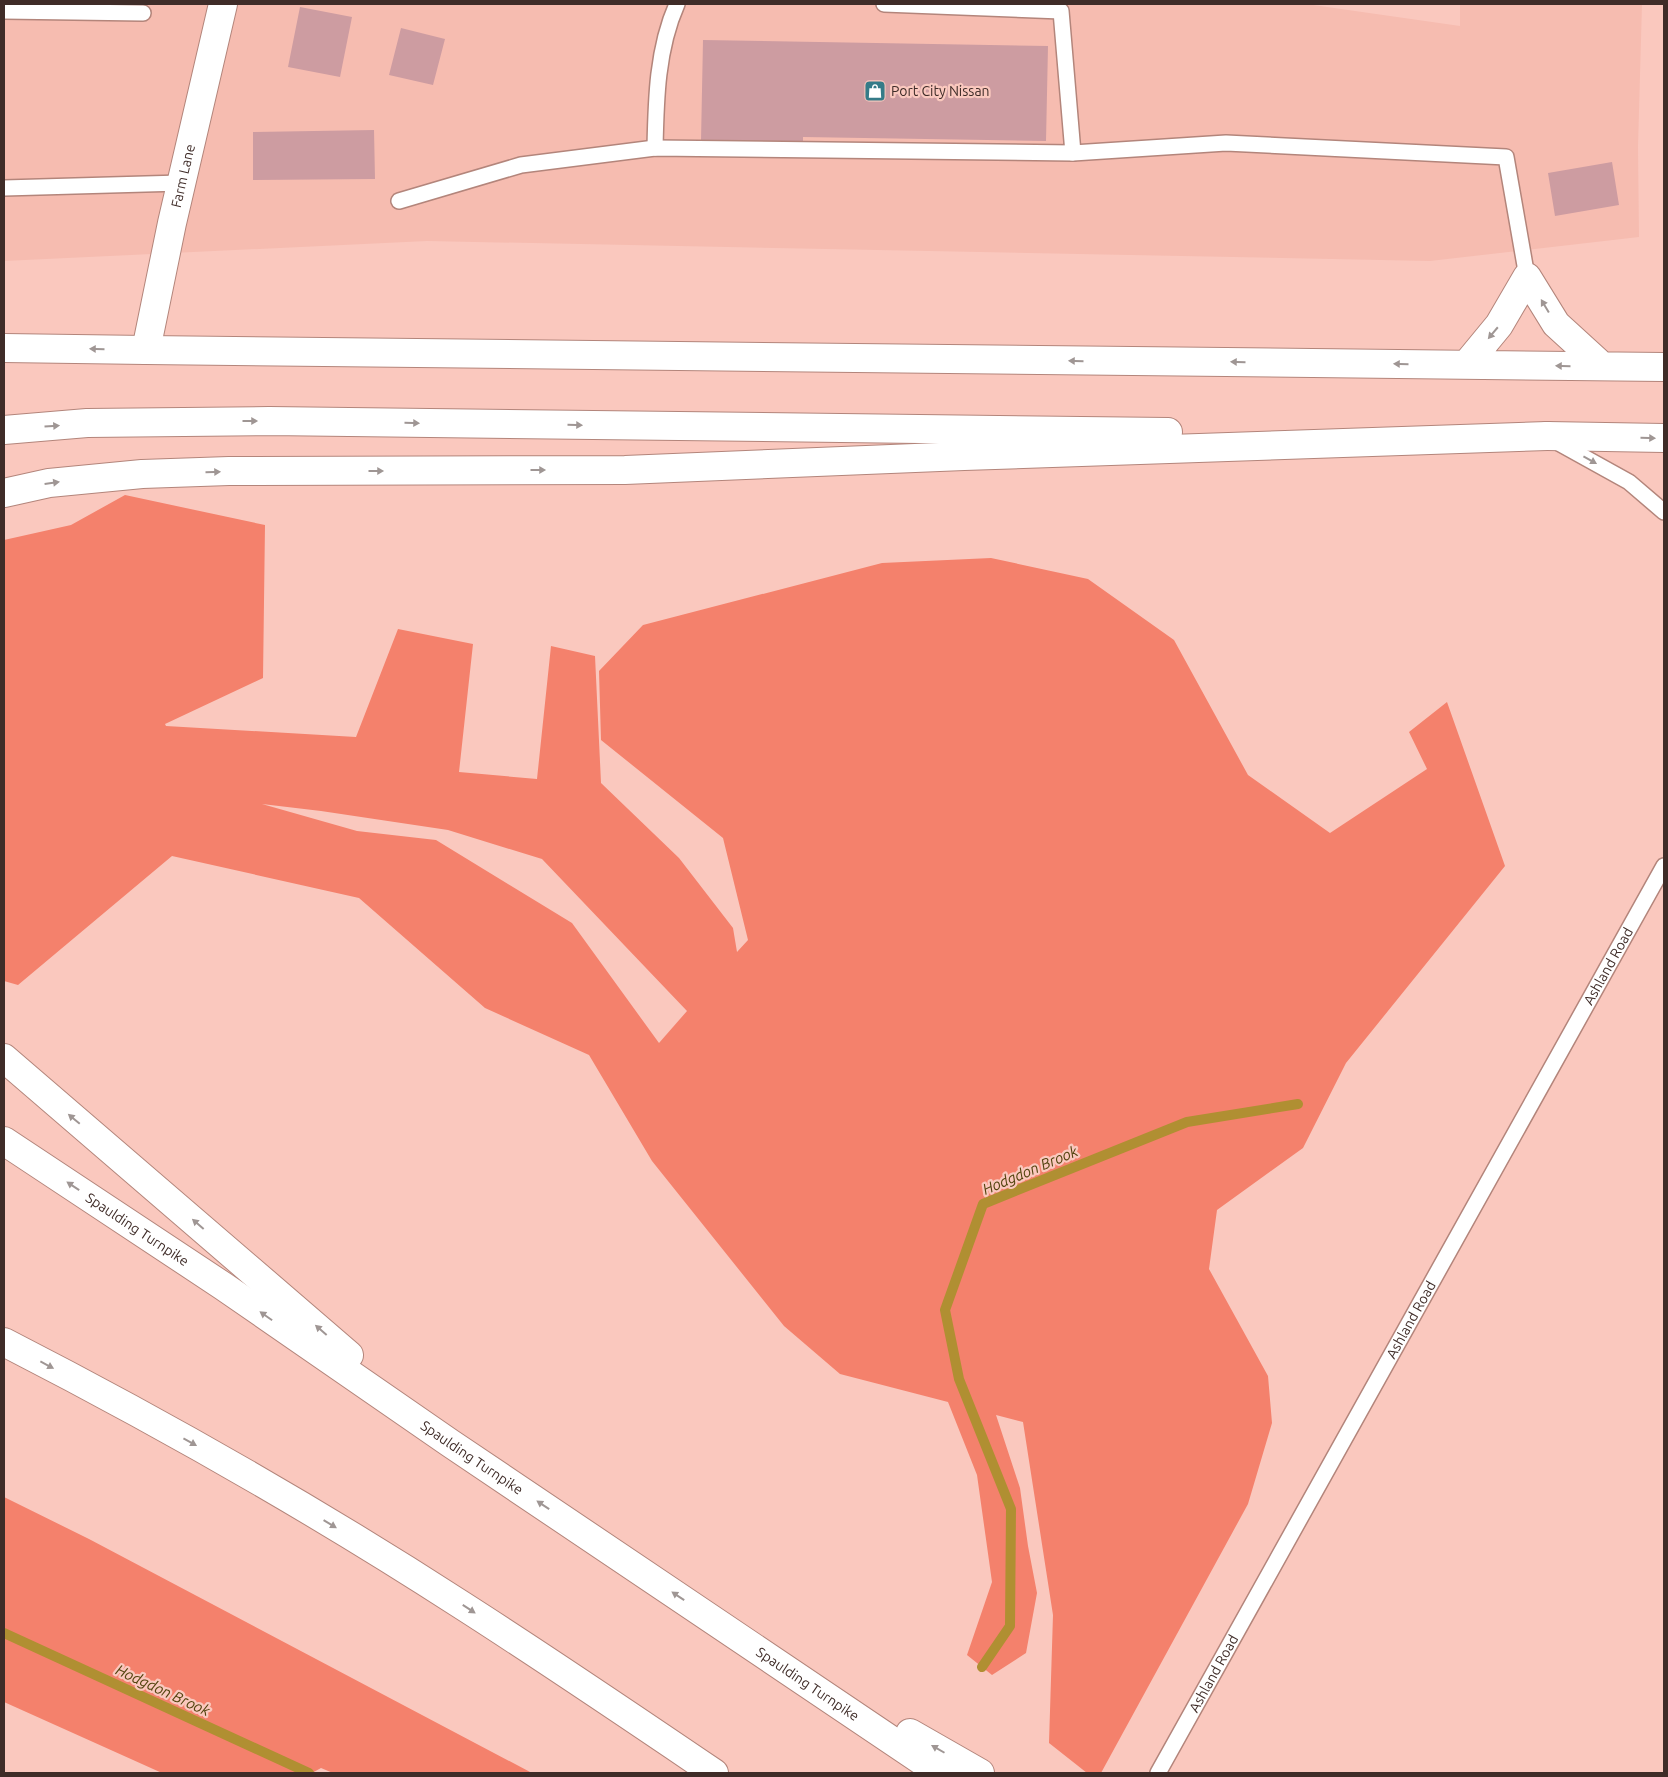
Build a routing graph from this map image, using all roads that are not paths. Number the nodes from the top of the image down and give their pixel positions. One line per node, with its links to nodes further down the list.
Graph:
1 (223, 4): 8 (main road, Farm Lane)
2 (677, 4): 6 (lane)
3 (884, 4): 7 (lane)
4 (4, 11): 5 (lane)
5 (143, 12)
6 (655, 148): 7 (lane); 10 (lane)
7 (1073, 153): 11 (lane)
8 (181, 182): 9 (lane); 13 (main road, Farm Lane)
9 (4, 188)
10 (399, 201)
11 (1527, 277): 14 (main road, one-way to 14); 15 (main road, one-way to 11)
12 (4, 348): 13 (main road, one-way to 12)
13 (146, 350): 14 (main road, one-way to 13)
14 (1466, 365): 15 (main road, one-way to 14)
15 (1602, 366): 16 (main road)
16 (1664, 367)
17 (4, 430): 18 (main road, one-way to 18)
18 (1547, 436): 19 (main road, one-way to 19); 20 (main road, one-way to 18); 21 (lane, one-way to 21)
19 (1664, 438)
20 (4, 493)
21 (1664, 512)
22 (1664, 866): 31 (lane, Ashland Road)
23 (4, 1058): 26 (main road, one-way to 23)
24 (4, 1140): 26 (main road, Spaulding Turnpike, one-way to 24)
25 (4, 1342): 28 (main road, one-way to 28)
26 (450, 1443): 27 (main road, Spaulding Turnpike, one-way to 26)
27 (718, 1624): 29 (main road, Spaulding Turnpike); 30 (main road, one-way to 27)
28 (714, 1773)
29 (940, 1773)
30 (980, 1773)
31 (1158, 1773)

